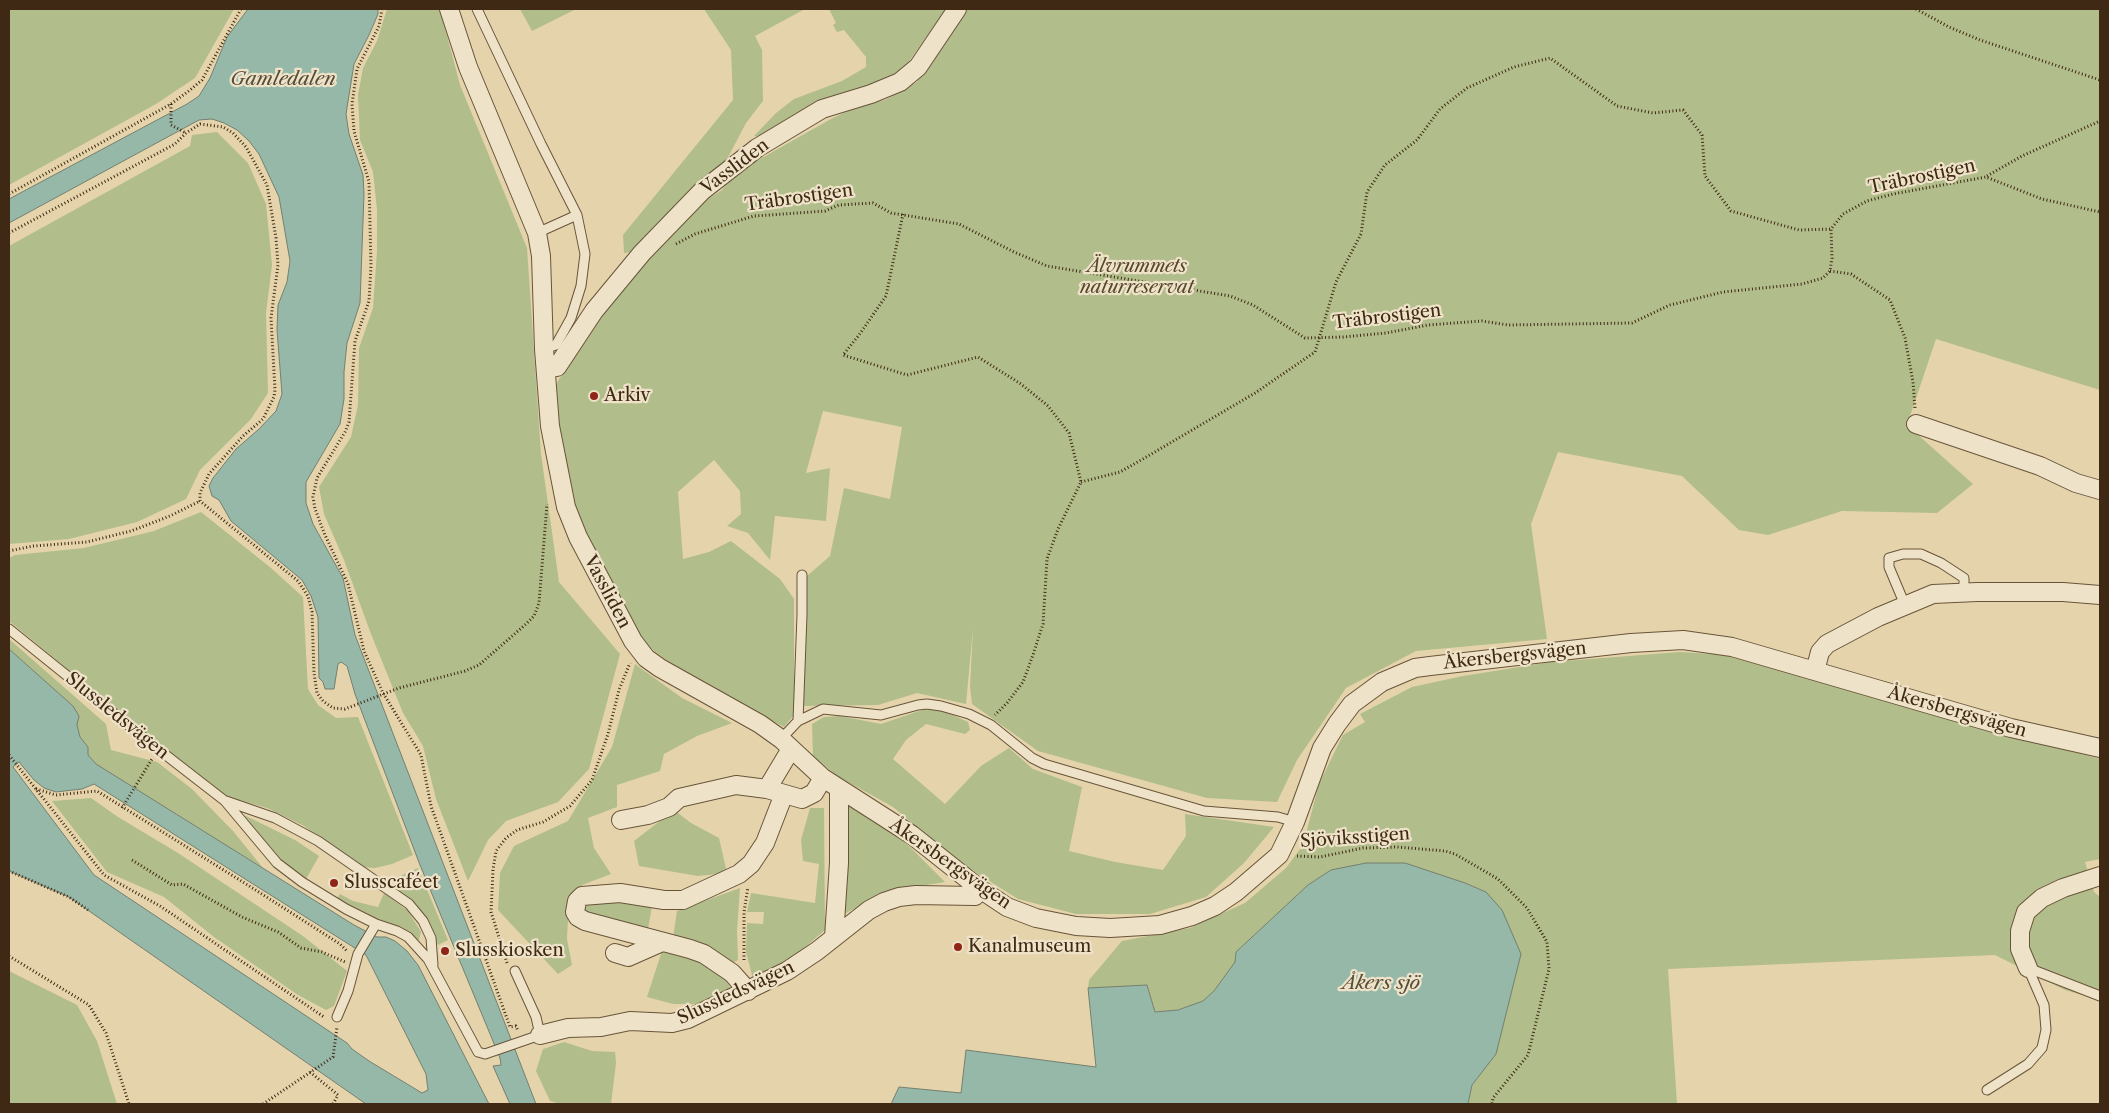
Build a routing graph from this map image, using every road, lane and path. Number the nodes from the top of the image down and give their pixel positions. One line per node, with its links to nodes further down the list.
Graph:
1 (241, 9): 8 (path)
2 (382, 9): 37 (path)
3 (449, 9): 18 (street, Vassliden)
4 (477, 9): 15 (lane)
5 (957, 9): 23 (street, Vassliden)
6 (1916, 9): 7 (path)
7 (2100, 80)
8 (171, 104): 10 (path); 12 (path)
9 (2100, 121): 11 (path)
10 (186, 133): 17 (path); 28 (path)
11 (1986, 177): 13 (path, Träbrostigen); 16 (path, Träbrostigen)
12 (9, 194)
13 (2100, 212)
14 (903, 214): 19 (path, Träbrostigen); 21 (path, Träbrostigen); 26 (path)
15 (577, 215): 18 (lane); 22 (lane)
16 (1831, 229): 20 (path); 21 (path)
17 (9, 233)
18 (537, 233): 22 (street, Vassliden)
19 (671, 246)
20 (1830, 272): 21 (path, Träbrostigen); 24 (path)
21 (1320, 338): 26 (path)
22 (544, 349): 23 (street, Vassliden)
23 (546, 369): 25 (street, Vassliden)
24 (1916, 424): 27 (street)
25 (559, 478): 35 (street, Vassliden); 37 (path)
26 (1081, 482): 39 (path)
27 (2100, 490)
28 (200, 501): 29 (path); 37 (path)
29 (9, 551)
30 (802, 575): 38 (lane)
31 (1964, 592): 32 (street); 33 (street); 33 (lane)
32 (2100, 595)
33 (1906, 605): 36 (street)
34 (9, 629): 42 (lane, Slussledsvägen)
35 (640, 651): 40 (street, Vassliden); 68 (path)
36 (1815, 671): 41 (street, Åkersbergsvägen); 52 (street, Åkersbergsvägen)
37 (382, 694): 73 (path)
38 (798, 721): 39 (lane); 40 (lane)
39 (986, 722): 52 (lane)
40 (786, 744): 44 (street, Åkersbergsvägen); 45 (street)
41 (2100, 748)
42 (158, 749): 49 (lane, Slussledsvägen); 50 (path)
43 (9, 755): 46 (path)
44 (823, 778): 47 (street, Åkersbergsvägen); 48 (street)
45 (767, 788): 48 (street); 51 (street)
46 (35, 789): 50 (path); 72 (path)
47 (839, 789): 58 (street, Åkersbergsvägen); 61 (street)
48 (784, 794): 55 (street)
49 (226, 801): 60 (lane, Slussledsvägen); 67 (lane, Slussledsvägen)
50 (122, 808): 65 (path)
51 (621, 820)
52 (1295, 822): 53 (street, Åkersbergsvägen)
53 (1279, 855): 58 (street, Åkersbergsvägen); 81 (path, Sjöviksstigen)
54 (132, 860): 65 (path)
55 (752, 864): 62 (street); 66 (path)
56 (9, 871): 59 (path)
57 (2100, 876): 69 (street)
58 (980, 889): 61 (street, Slussledsvägen)
59 (88, 910)
60 (373, 928): 65 (lane); 67 (lane, Slussledsvägen)
61 (834, 937): 70 (street, Slussledsvägen)
62 (662, 942): 63 (street); 70 (street)
63 (615, 953)
64 (9, 956): 78 (path)
65 (356, 960): 72 (lane)
66 (744, 963)
67 (433, 968): 75 (lane, Slussledsvägen)
68 (512, 968): 75 (lane)
69 (2028, 968): 71 (lane); 77 (lane)
70 (748, 991): 75 (street, Slussledsvägen)
71 (2100, 996)
72 (337, 1017)
73 (510, 1028)
74 (338, 1032): 76 (path)
75 (540, 1035)
76 (310, 1072): 79 (path); 80 (path)
77 (1987, 1090)
78 (129, 1104)
79 (263, 1104)
80 (333, 1104)
81 (1492, 1104)

